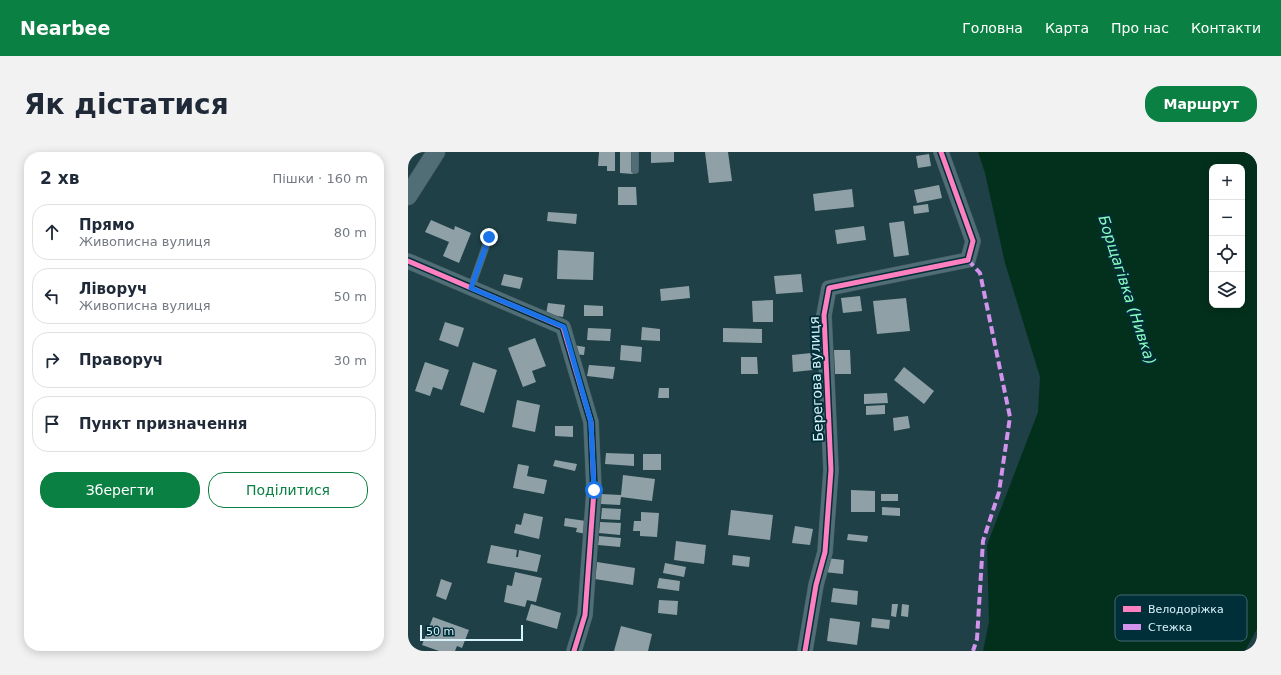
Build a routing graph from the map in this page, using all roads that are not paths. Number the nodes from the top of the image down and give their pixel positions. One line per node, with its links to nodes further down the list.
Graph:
1 (436, 152): 5 (street)
2 (635, 152): 4 (lane)
3 (941, 152): 10 (street, Берегова вулиця)
4 (635, 170)
5 (408, 196)
6 (489, 237): 8 (lane)
7 (408, 261): 8 (street)
8 (471, 288): 9 (street)
9 (574, 651)
10 (805, 651)

